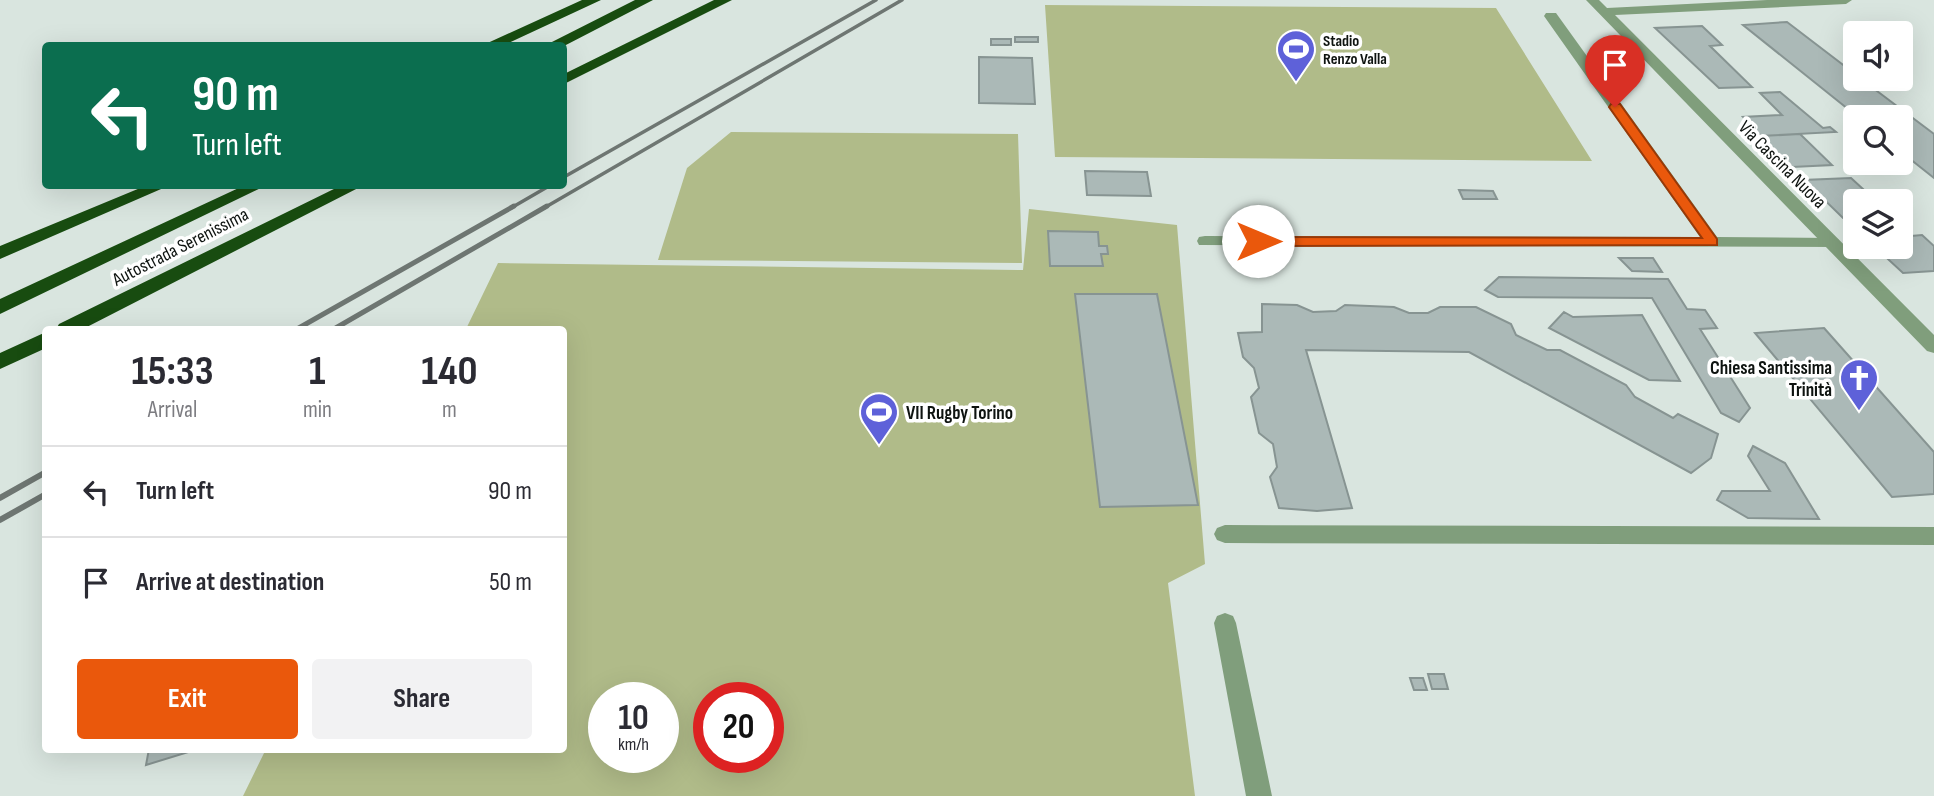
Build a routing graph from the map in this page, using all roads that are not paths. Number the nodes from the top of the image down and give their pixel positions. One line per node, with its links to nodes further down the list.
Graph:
1 (594, 0): 7 (highway)
2 (646, 0): 8 (highway)
3 (725, 0): 9 (highway)
4 (1846, 0): 5 (street)
5 (1597, 6): 15 (street, Via Cascina Nuova)
6 (1551, 16): 14 (lane)
7 (497, 42)
8 (559, 42)
9 (567, 79)
10 (152, 189): 16 (highway)
11 (250, 189): 17 (highway, Autostrada Serenissima)
12 (347, 189): 18 (highway, Autostrada Serenissima)
13 (1205, 241): 14 (street)
14 (1712, 242): 15 (street)
15 (1832, 243): 20 (street, Via Cascina Nuova)
16 (0, 253)
17 (0, 307)
18 (72, 326)
19 (42, 341): 21 (highway)
20 (1934, 346)
21 (0, 362)
22 (1225, 534): 23 (street)
23 (1934, 536)
24 (1225, 622): 25 (street)
25 (1259, 796)

